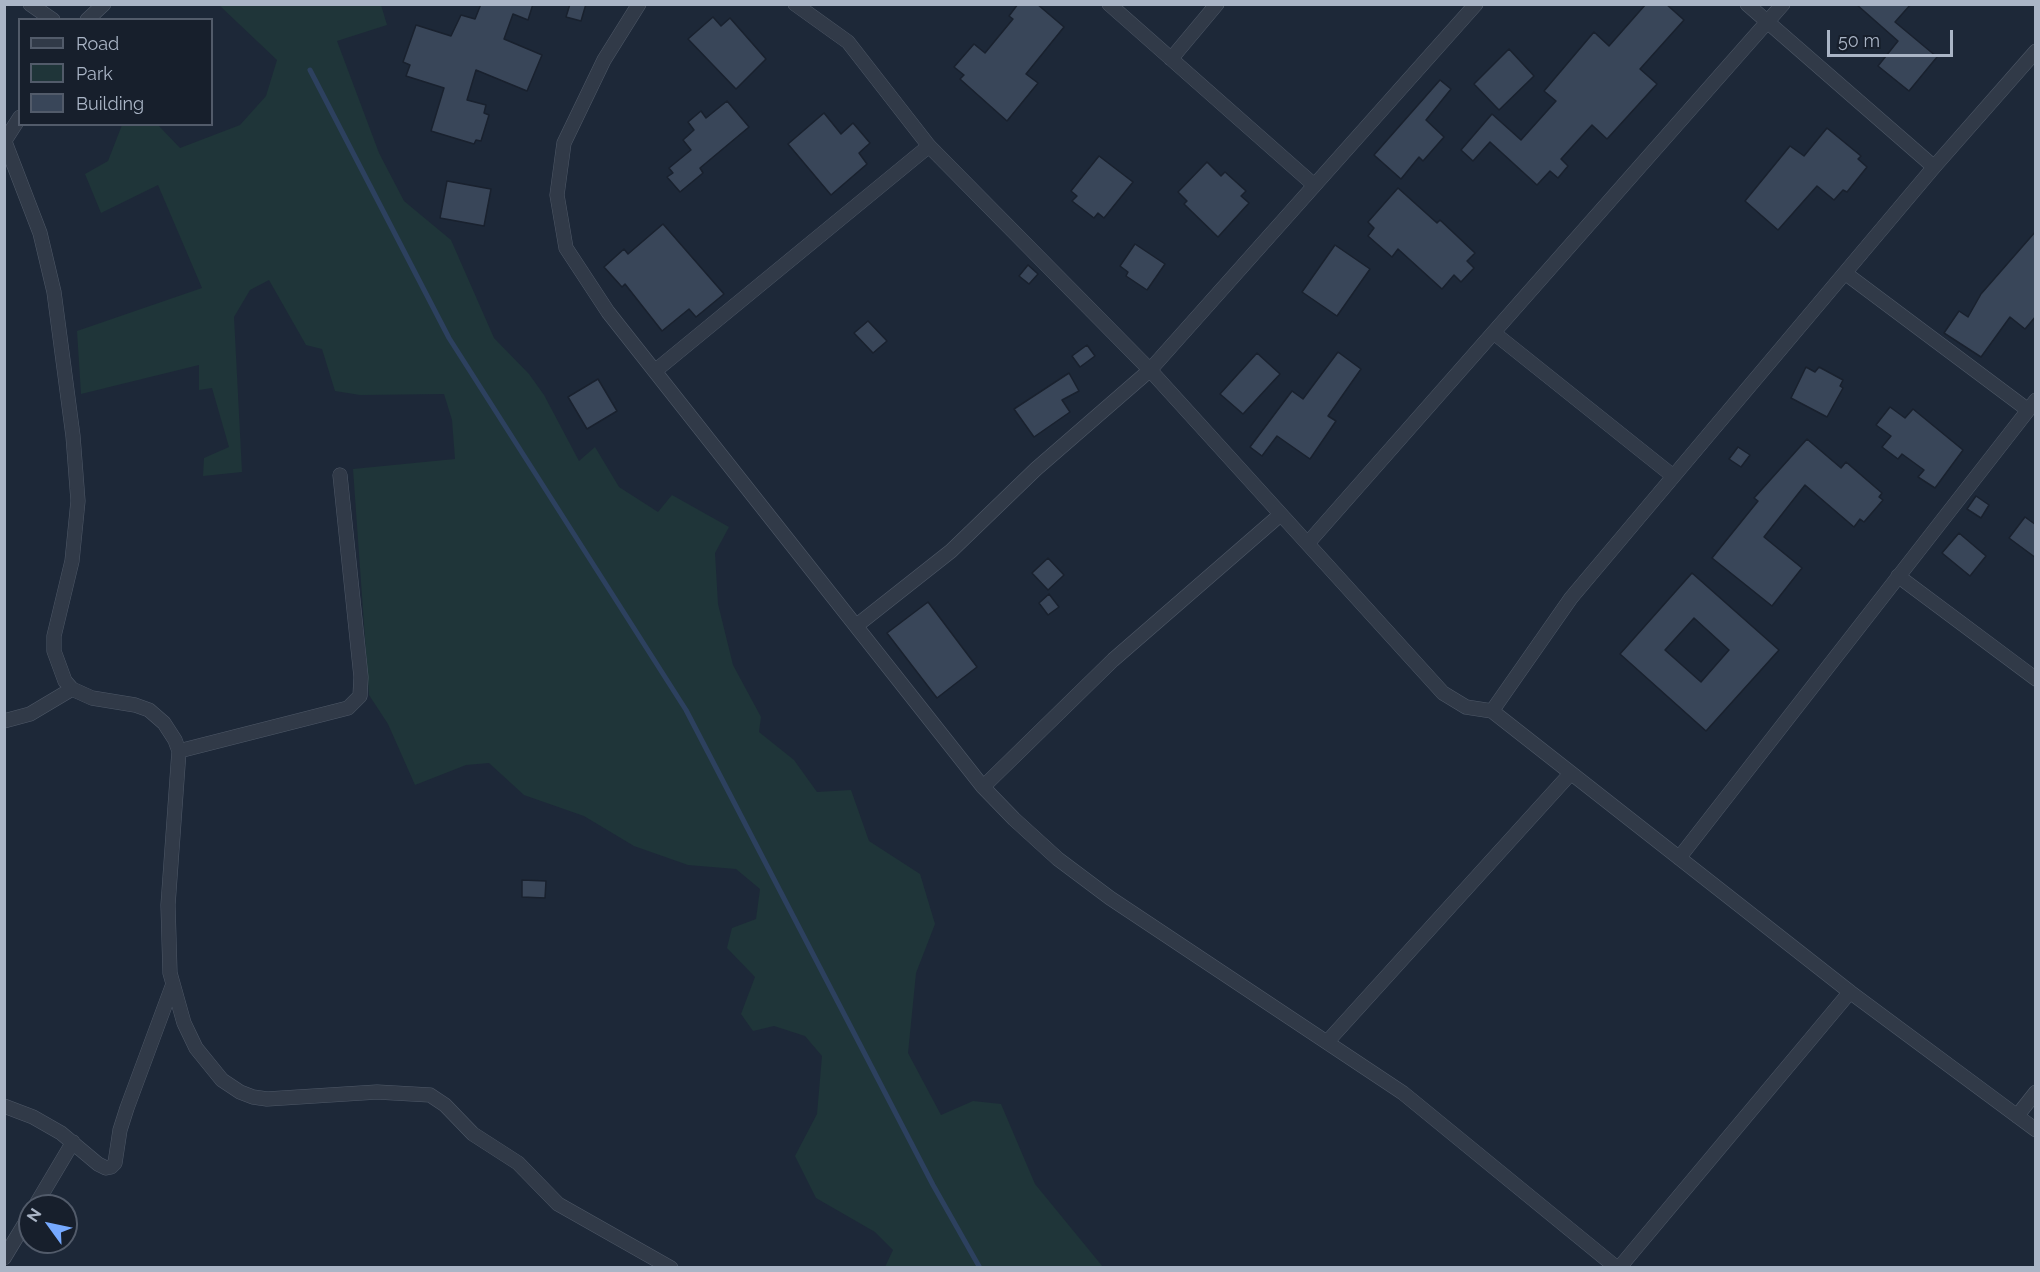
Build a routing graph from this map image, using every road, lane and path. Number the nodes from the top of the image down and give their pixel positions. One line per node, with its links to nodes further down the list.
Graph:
1 (30, 4): 10 (street)
2 (104, 4): 11 (street)
3 (639, 4): 23 (street)
4 (795, 4): 17 (street)
5 (1109, 4): 14 (street)
6 (1217, 4): 14 (street)
7 (1476, 4): 19 (street)
8 (1747, 4): 12 (street)
9 (1784, 4): 12 (street)
10 (50, 18)
11 (89, 18)
12 (1768, 23): 18 (street); 21 (street)
13 (2036, 51): 18 (street)
14 (1171, 59): 19 (street)
15 (18, 120): 16 (street)
16 (5, 142): 32 (street)
17 (929, 146): 22 (street); 23 (street)
18 (1934, 167): 20 (street)
19 (1314, 185): 22 (street)
20 (1845, 273): 24 (street); 26 (street)
21 (1494, 333): 26 (street); 28 (street)
22 (1150, 370): 27 (street); 30 (street)
23 (655, 371): 30 (street)
24 (2032, 405): 29 (street)
25 (340, 475): 35 (street)
26 (1673, 476): 33 (street)
27 (1280, 515): 28 (street); 37 (street)
28 (1308, 543): 33 (street)
29 (1898, 576): 31 (street); 38 (street)
30 (856, 626): 37 (street)
31 (2036, 679)
32 (72, 689): 34 (street); 35 (street)
33 (1492, 711): 36 (street)
34 (4, 721)
35 (179, 751): 39 (street)
36 (1571, 772): 38 (street); 41 (street)
37 (983, 787): 41 (street)
38 (1679, 858): 40 (street)
39 (173, 984): 46 (street); 50 (street)
40 (1850, 992): 44 (street); 51 (street)
41 (1328, 1041): 51 (street)
42 (2036, 1092): 44 (street)
43 (4, 1106): 46 (street)
44 (2017, 1116): 45 (street)
45 (2036, 1130)
46 (73, 1142): 47 (street)
47 (42, 1194)
48 (18, 1235): 49 (street)
49 (4, 1258)
50 (671, 1268)
51 (1618, 1268)

